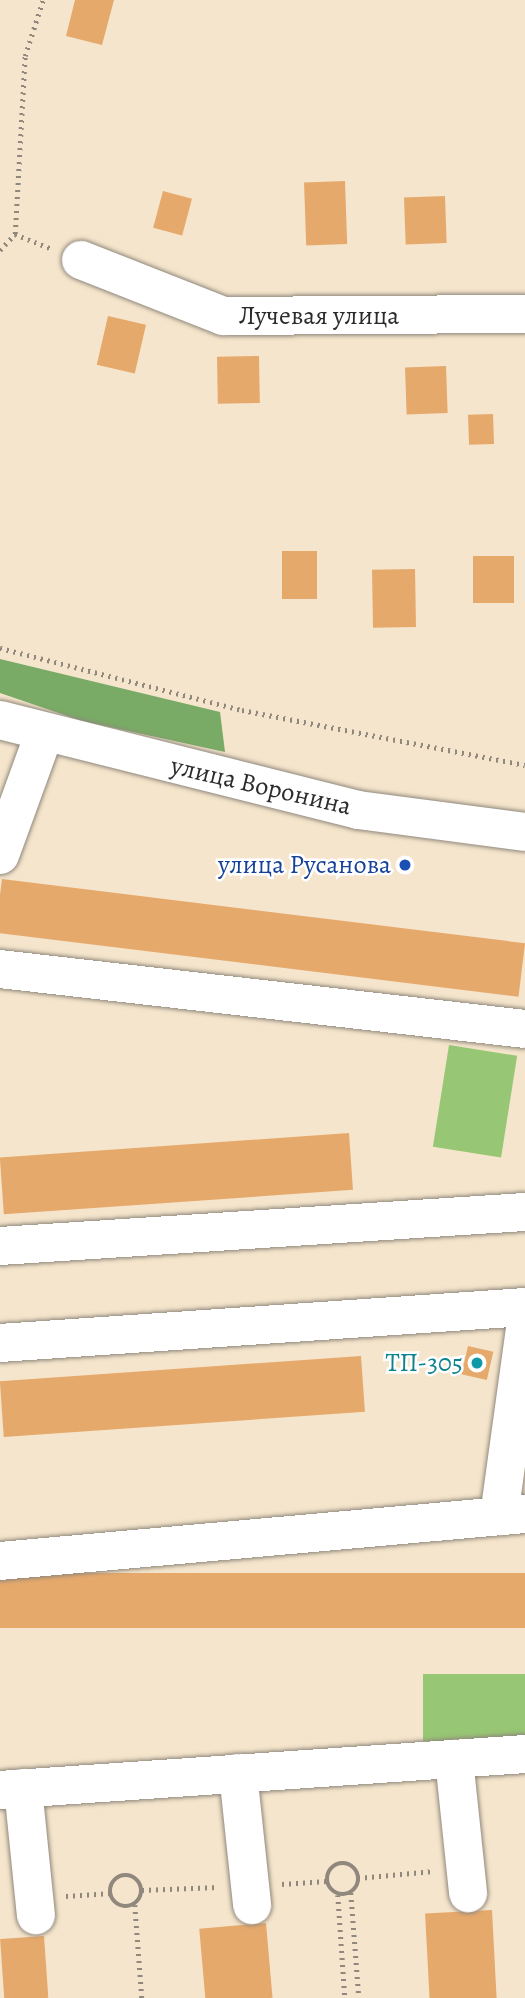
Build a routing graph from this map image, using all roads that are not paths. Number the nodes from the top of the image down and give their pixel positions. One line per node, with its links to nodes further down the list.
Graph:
1 (81, 260): 2 (street, Лучевая улица)
2 (525, 314)
3 (0, 720): 4 (street, улица Воронина)
4 (44, 734): 5 (street, улица Воронина); 6 (street)
5 (525, 832)
6 (0, 855)
7 (0, 969): 8 (street)
8 (525, 1029)
9 (525, 1212): 10 (street)
10 (0, 1246)
11 (525, 1307): 13 (street)
12 (525, 1328): 14 (street)
13 (0, 1343)
14 (512, 1515): 15 (street)
15 (0, 1561)
16 (525, 1754): 17 (street)
17 (454, 1759): 18 (street); 20 (street)
18 (238, 1773): 19 (street); 21 (street)
19 (12, 1789): 22 (street)
20 (466, 1880)
21 (252, 1905)
22 (36, 1906)

